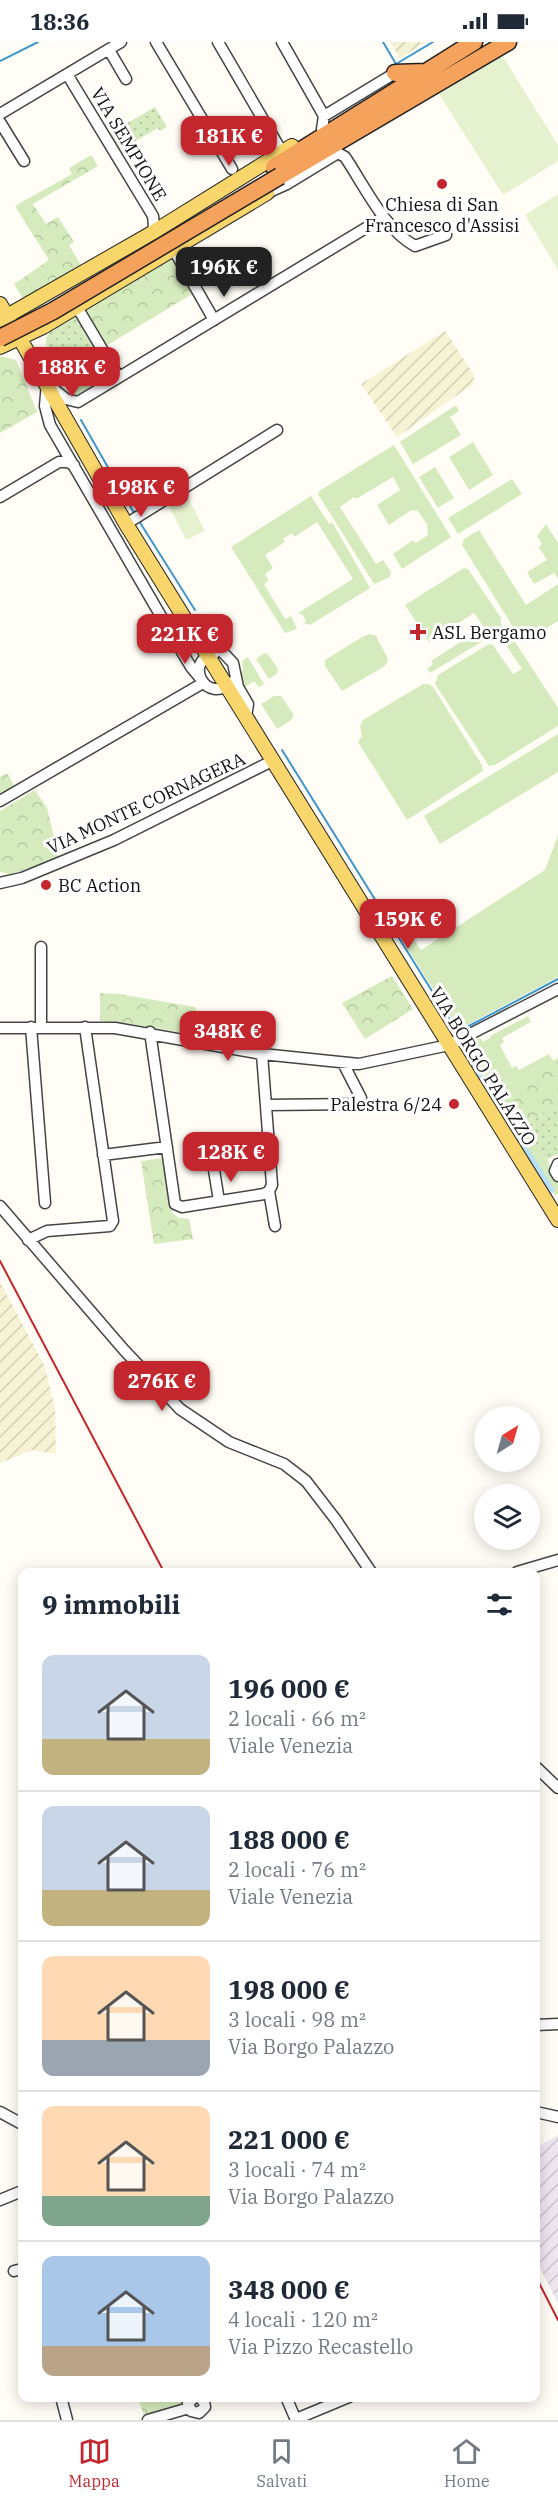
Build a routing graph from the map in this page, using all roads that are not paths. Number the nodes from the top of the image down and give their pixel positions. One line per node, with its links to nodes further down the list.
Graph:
1 (122, 42): 7 (street)
2 (156, 42): 19 (street)
3 (218, 42): 17 (street)
4 (282, 42): 14 (street)
5 (474, 42): 8 (highway)
6 (508, 42): 18 (highway)
7 (109, 50): 10 (street); 11 (street)
8 (425, 72): 9 (highway); 12 (highway)
9 (395, 73): 14 (street)
10 (67, 74): 13 (street); 22 (street, VIA SEMPIONE)
11 (126, 79)
12 (390, 95): 14 (highway); 17 (highway)
13 (0, 114)
14 (323, 122): 17 (main road)
15 (0, 123): 16 (street)
16 (24, 161)
17 (279, 165): 18 (highway); 22 (main road); 28 (highway); 30 (highway, bridge)
18 (300, 165): 20 (highway)
19 (232, 169)
20 (267, 193): 21 (street); 24 (main road)
21 (384, 217): 23 (street); 27 (street)
22 (152, 233): 28 (main road)
23 (446, 235)
24 (174, 250): 26 (main road); 27 (street)
25 (0, 304): 28 (main road, VIA BORGO PALAZZO)
26 (77, 308): 29 (main road); 34 (street)
27 (214, 320): 34 (street)
28 (4, 321): 30 (main road); 31 (main road, VIA BORGO PALAZZO)
29 (43, 327): 31 (main road); 33 (main road)
30 (0, 337)
31 (21, 338): 32 (main road); 33 (main road, VIA BORGO PALAZZO)
32 (0, 348)
33 (33, 359): 35 (main road, VIA BORGO PALAZZO)
34 (118, 376): 35 (street)
35 (47, 383): 37 (street); 39 (main road, VIA BORGO PALAZZO)
36 (277, 430): 39 (street)
37 (74, 465): 38 (street); 44 (street)
38 (0, 497)
39 (126, 524): 40 (main road, VIA BORGO PALAZZO)
40 (187, 623): 41 (main road, VIA BORGO PALAZZO); 42 (street, VIA BORGO PALAZZO)
41 (208, 655): 42 (street); 44 (street); 45 (main road, VIA BORGO PALAZZO)
42 (225, 655): 43 (street, VIA BORGO PALAZZO)
43 (235, 670): 45 (street); 46 (street, VIA BORGO PALAZZO)
44 (202, 681): 45 (street); 48 (street)
45 (227, 686): 46 (main road, VIA BORGO PALAZZO)
46 (246, 717): 47 (main road, VIA BORGO PALAZZO)
47 (272, 761): 49 (street, VIA MONTE CORNAGERA); 56 (main road, VIA BORGO PALAZZO)
48 (0, 801)
49 (0, 883)
50 (41, 947): 52 (street)
51 (558, 989): 56 (street)
52 (36, 1027): 53 (street); 54 (street); 67 (street)
53 (85, 1027): 55 (street); 61 (street)
54 (0, 1028)
55 (150, 1032): 57 (street); 60 (street)
56 (449, 1046): 58 (street); 69 (main road, VIA BORGO PALAZZO)
57 (262, 1054): 58 (street); 59 (street)
58 (343, 1063): 59 (street)
59 (266, 1105): 65 (street)
60 (167, 1147): 61 (street); 66 (street)
61 (103, 1155): 71 (street)
62 (558, 1164): 64 (street)
63 (214, 1170): 66 (street)
64 (558, 1176)
65 (269, 1191): 66 (street); 70 (street)
66 (219, 1201)
67 (45, 1203)
68 (0, 1206): 71 (street)
69 (558, 1220)
70 (274, 1226)
71 (28, 1240): 73 (street)
72 (558, 1560): 74 (street)
73 (367, 1568)
74 (531, 1568)
75 (540, 1771): 76 (street)
76 (558, 1788)
77 (558, 2024): 78 (street)
78 (540, 2025)
79 (0, 2112): 82 (street)
80 (540, 2113): 81 (street)
81 (558, 2117)
82 (18, 2122)
83 (18, 2193): 84 (street)
84 (0, 2200)
85 (62, 2402): 91 (street)
86 (190, 2402): 89 (street)
87 (288, 2402): 93 (street)
88 (337, 2402): 93 (street)
89 (189, 2408): 90 (street); 92 (street)
90 (201, 2416)
91 (67, 2420)
92 (148, 2420)
93 (296, 2420)

